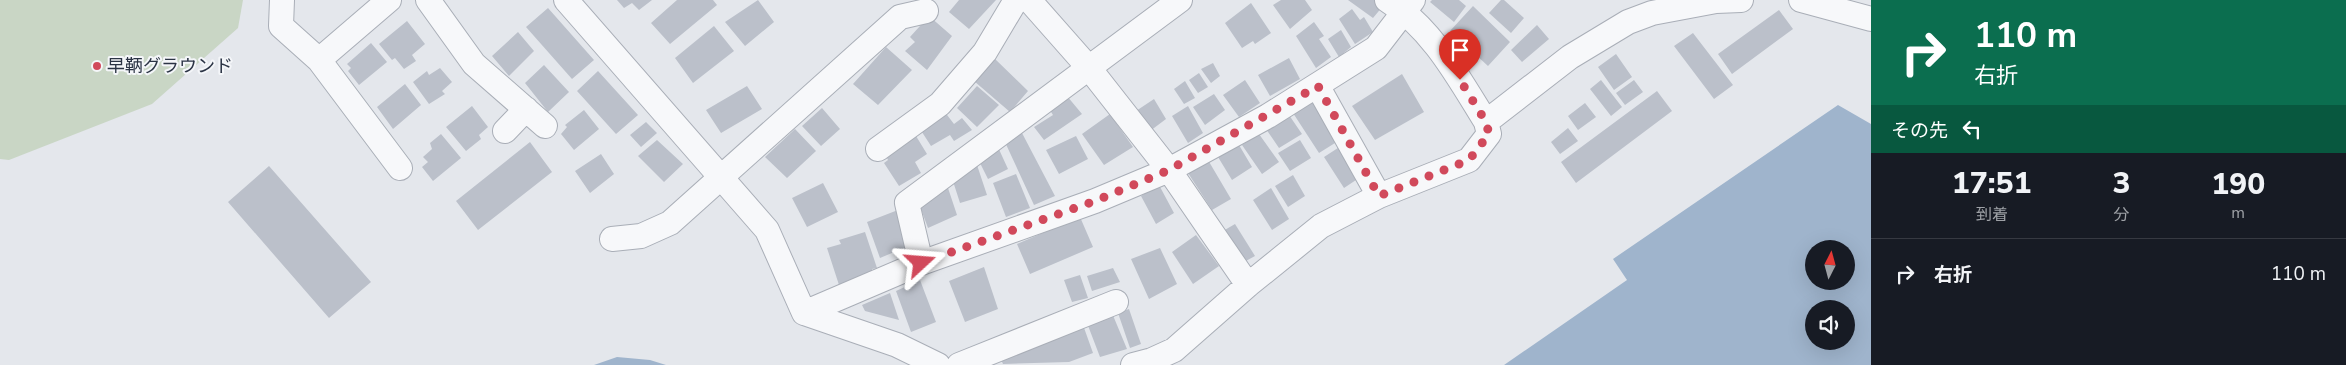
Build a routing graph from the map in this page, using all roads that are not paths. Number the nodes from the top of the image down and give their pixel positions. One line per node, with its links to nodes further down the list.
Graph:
1 (282, 0): 13 (street)
2 (389, 0): 13 (street)
3 (428, 0): 16 (street)
4 (566, 0): 23 (street)
5 (1016, 0): 20 (street)
6 (1029, 0): 14 (street)
7 (1180, 0): 14 (street)
8 (1741, 0): 17 (street)
9 (1801, 0): 12 (street)
10 (1401, 4): 15 (street); 17 (street)
11 (926, 11): 23 (street)
12 (1871, 19)
13 (319, 60): 21 (street)
14 (1088, 68): 22 (street); 26 (street)
15 (1318, 86): 22 (street); 24 (street)
16 (526, 109): 18 (street); 19 (street)
17 (1486, 122): 24 (street)
18 (545, 126)
19 (505, 131)
20 (878, 149)
21 (400, 168)
22 (1169, 170): 26 (street); 27 (street)
23 (722, 177): 25 (street); 29 (street)
24 (1379, 196): 27 (street)
25 (612, 239)
26 (921, 263): 29 (street)
27 (1248, 285): 30 (street)
28 (1116, 302): 32 (street)
29 (804, 312): 31 (street)
30 (1146, 363)
31 (938, 365)
32 (958, 365)

